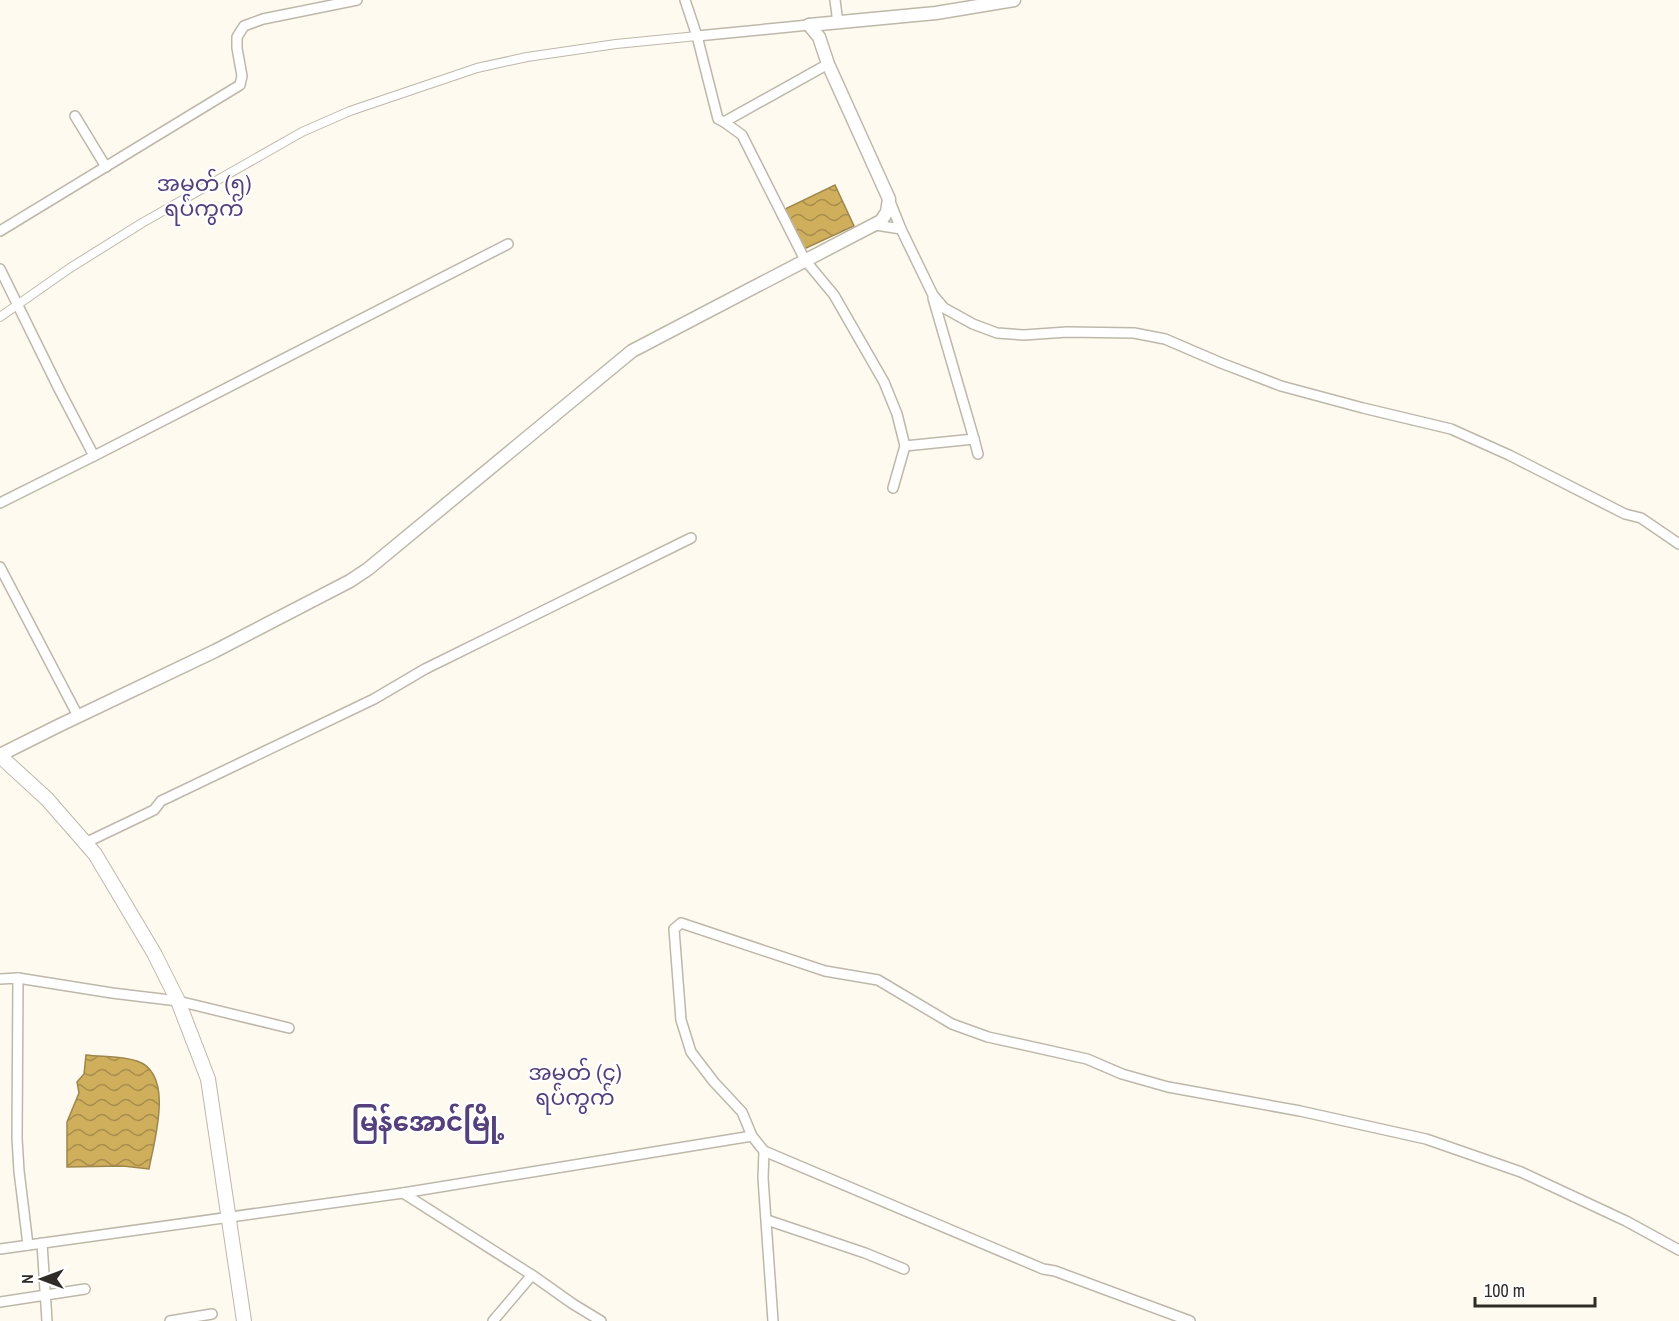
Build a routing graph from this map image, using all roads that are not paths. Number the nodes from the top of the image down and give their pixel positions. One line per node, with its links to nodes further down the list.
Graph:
1 (357, 0): 12 (street)
2 (685, 0): 8 (street)
3 (834, 0): 6 (street)
4 (1014, 0): 5 (street)
5 (997, 1): 6 (street)
6 (838, 23): 7 (street)
7 (809, 25): 8 (street); 9 (street)
8 (697, 36): 11 (street); 21 (street)
9 (828, 64): 11 (street); 13 (street)
10 (75, 116): 12 (street)
11 (724, 122): 18 (street)
12 (106, 167): 16 (street)
13 (889, 199): 14 (street); 15 (street)
14 (876, 225): 15 (street); 18 (street)
15 (901, 229): 20 (street)
16 (0, 231)
17 (508, 244): 26 (street)
18 (805, 260): 24 (street); 32 (street)
19 (0, 269): 21 (street)
20 (933, 296): 23 (street); 30 (street)
21 (17, 304): 22 (street); 26 (street)
22 (0, 317)
23 (974, 439): 24 (street); 25 (street)
24 (905, 446): 27 (street)
25 (978, 454)
26 (94, 456): 28 (street)
27 (893, 488)
28 (0, 503)
29 (691, 538): 34 (street)
30 (1679, 544)
31 (0, 567): 32 (street)
32 (78, 716): 33 (street)
33 (0, 756): 34 (main road)
34 (85, 843): 37 (main road)
35 (18, 978): 36 (street); 37 (street); 45 (street)
36 (0, 979)
37 (178, 1001): 38 (street); 42 (main road)
38 (289, 1028)
39 (752, 1136): 40 (street); 41 (street); 47 (street)
40 (764, 1151): 43 (street); 60 (street)
41 (403, 1193): 42 (street); 49 (street)
42 (228, 1218): 44 (street); 56 (main road)
43 (767, 1220): 48 (street); 59 (street)
44 (42, 1244): 45 (street); 51 (street)
45 (28, 1245): 46 (street)
46 (0, 1249)
47 (1679, 1250)
48 (903, 1269)
49 (532, 1275): 57 (street); 58 (street)
50 (85, 1289): 51 (street)
51 (47, 1293): 52 (street); 54 (street)
52 (0, 1302)
53 (212, 1314): 55 (street)
54 (47, 1321)
55 (170, 1321)
56 (244, 1321)
57 (493, 1321)
58 (602, 1321)
59 (773, 1321)
60 (1190, 1321)

